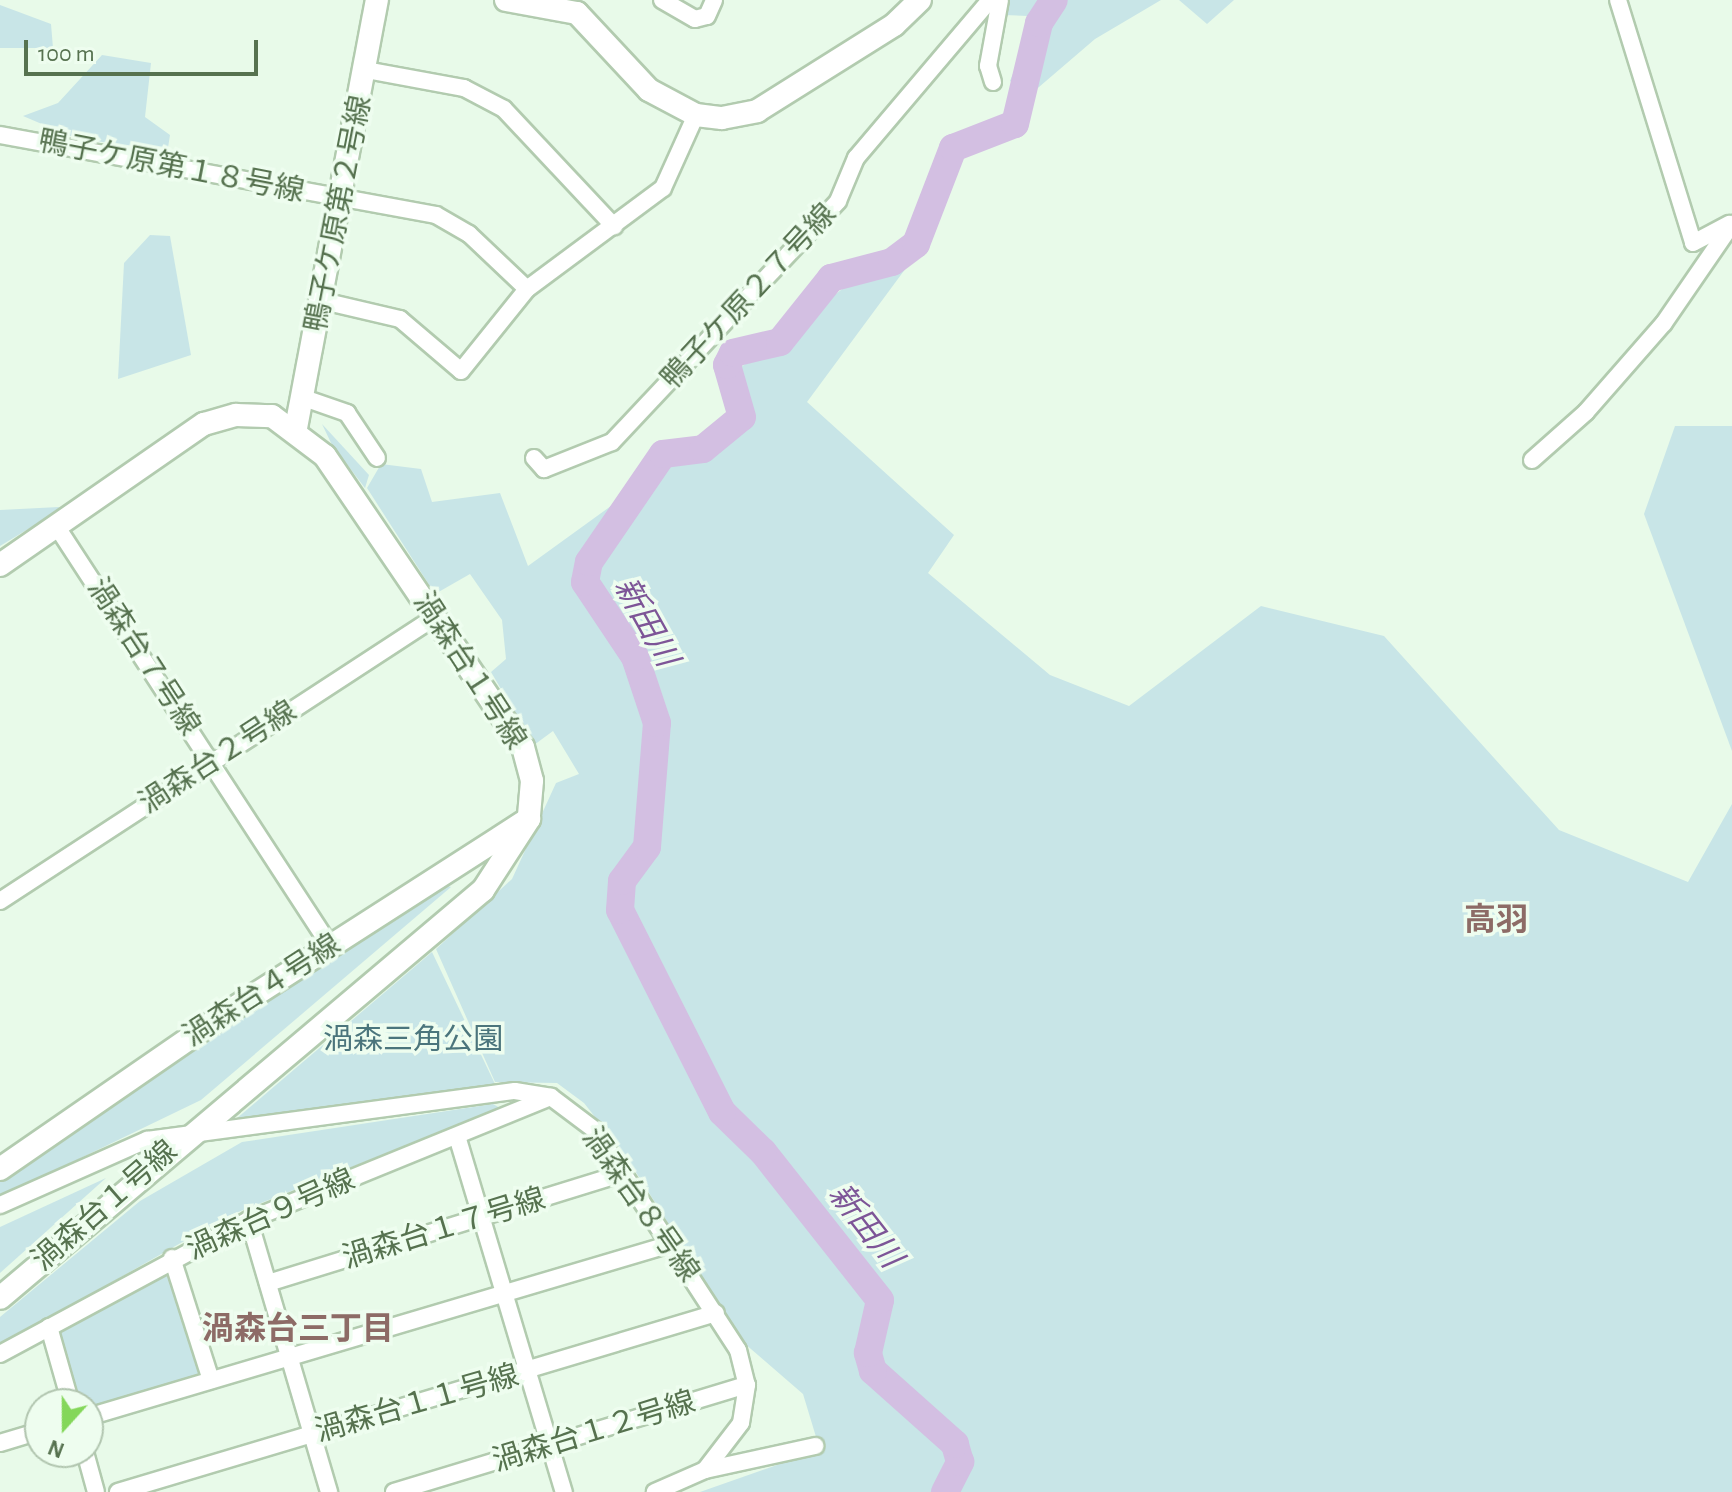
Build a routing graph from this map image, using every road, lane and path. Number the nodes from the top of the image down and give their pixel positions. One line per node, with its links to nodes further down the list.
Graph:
1 (377, 0): 10 (street, 鴨子ケ原第２号線)
2 (506, 0): 9 (street)
3 (662, 0): 4 (street)
4 (714, 0)
5 (920, 0): 12 (street)
6 (990, 0): 23 (street, 鴨子ケ原２７号線)
7 (1000, 0): 11 (street)
8 (1618, 0): 15 (street)
9 (578, 7): 12 (street)
10 (366, 70): 14 (street, 鴨子ケ原第２号線); 16 (street)
11 (993, 82)
12 (696, 115): 16 (street)
13 (0, 135): 14 (street, 鴨子ケ原第１８号線)
14 (342, 199): 18 (street, 鴨子ケ原第１８号線); 19 (street, 鴨子ケ原第２号線)
15 (1732, 223): 17 (street)
16 (614, 226): 18 (street)
17 (1726, 244): 24 (street)
18 (527, 289): 19 (street)
19 (323, 301): 20 (street, 鴨子ケ原第２号線)
20 (304, 398): 21 (street, 鴨子ケ原第２号線); 22 (street)
21 (296, 428): 25 (street, 渦森台１号線); 27 (street, 渦森台１号線)
22 (377, 458)
23 (534, 458)
24 (1532, 460)
25 (59, 530): 26 (street, 渦森台１号線); 28 (street, 渦森台７号線)
26 (0, 565)
27 (435, 617): 28 (street, 渦森台２号線); 29 (street, 渦森台１号線)
28 (212, 762): 30 (street, 渦森台２号線); 31 (street, 渦森台７号線)
29 (529, 819): 31 (street, 渦森台４号線); 33 (street, 渦森台１号線)
30 (0, 901)
31 (330, 946): 35 (street, 渦森台４号線)
32 (551, 1097): 33 (street, 渦森台８号線); 34 (street, 渦森台９号線); 36 (street, 渦森台８号線)
33 (189, 1134): 37 (street, 渦森台８号線); 44 (street, 渦森台１号線)
34 (457, 1136): 38 (street); 39 (street, 渦森台９号線)
35 (0, 1169)
36 (620, 1174): 38 (street, 渦森台１７号線); 40 (street, 渦森台８号線)
37 (0, 1205)
38 (482, 1218): 42 (street, 渦森台１７号線); 43 (street)
39 (249, 1220): 41 (street, 渦森台９号線); 42 (street)
40 (667, 1245): 43 (street); 45 (street, 渦森台８号線)
41 (172, 1258): 46 (street, 渦森台９号線); 50 (street)
42 (268, 1283): 48 (street)
43 (504, 1294): 48 (street); 49 (street)
44 (0, 1298)
45 (716, 1313): 49 (street, 渦森台１１号線); 51 (street, 渦森台８号線)
46 (49, 1327): 47 (street, 渦森台９号線); 52 (street)
47 (0, 1354)
48 (290, 1358): 50 (street); 54 (street)
49 (528, 1373): 54 (street, 渦森台１１号線); 57 (street)
50 (211, 1380): 53 (street)
51 (747, 1385): 57 (street, 渦森台１２号線); 60 (street)
52 (66, 1388)
53 (104, 1412)
54 (313, 1433): 62 (street, 渦森台１１号線); 63 (street)
55 (24, 1436): 56 (street)
56 (0, 1443)
57 (550, 1446): 64 (street, 渦森台１２号線); 65 (street)
58 (815, 1446): 60 (street)
59 (89, 1468): 61 (street)
60 (705, 1470): 66 (street)
61 (96, 1492)
62 (118, 1492)
63 (329, 1492)
64 (394, 1492)
65 (564, 1492)
66 (655, 1492)

